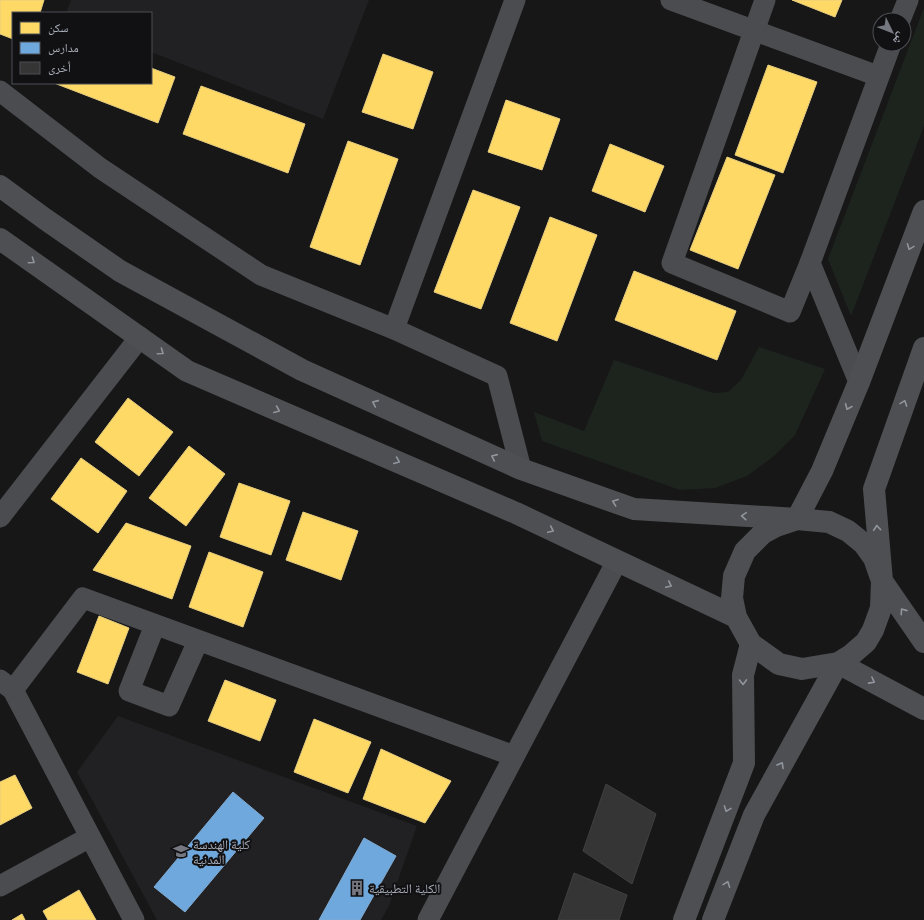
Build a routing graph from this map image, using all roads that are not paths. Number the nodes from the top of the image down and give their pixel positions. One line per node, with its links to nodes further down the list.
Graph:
1 (515, 0): 14 (street)
2 (671, 0): 6 (street)
3 (765, 0): 6 (street)
4 (908, 0): 5 (street)
5 (903, 12)
6 (755, 31): 8 (street); 13 (street)
7 (888, 52): 8 (street)
8 (878, 76): 13 (street)
9 (0, 90): 14 (street)
10 (0, 186): 18 (main road, one-way to 10)
11 (924, 211): 17 (main road, one-way to 17)
12 (0, 239): 15 (main road, one-way to 15)
13 (810, 263): 17 (street)
14 (394, 330): 18 (street)
15 (140, 337): 19 (street); 21 (main road, one-way to 21)
16 (924, 348): 22 (main road, one-way to 16)
17 (859, 382): 20 (main road, one-way to 20)
18 (521, 469): 20 (main road, one-way to 18)
19 (0, 517)
20 (797, 519): 22 (main road); 23 (main road)
21 (617, 561): 23 (main road, one-way to 23); 31 (street)
22 (882, 581): 26 (main road, one-way to 22); 28 (main road)
23 (736, 617): 27 (main road)
24 (155, 625): 25 (street); 25 (street); 29 (street)
25 (198, 640): 31 (street)
26 (924, 642)
27 (751, 644): 28 (main road); 36 (main road, one-way to 36)
28 (838, 663): 30 (main road, one-way to 30); 37 (main road, one-way to 28)
29 (6, 685): 32 (street)
30 (924, 709)
31 (514, 756): 35 (street)
32 (90, 837): 33 (street); 34 (street)
33 (0, 886)
34 (134, 920)
35 (428, 920)
36 (684, 920)
37 (713, 920)

